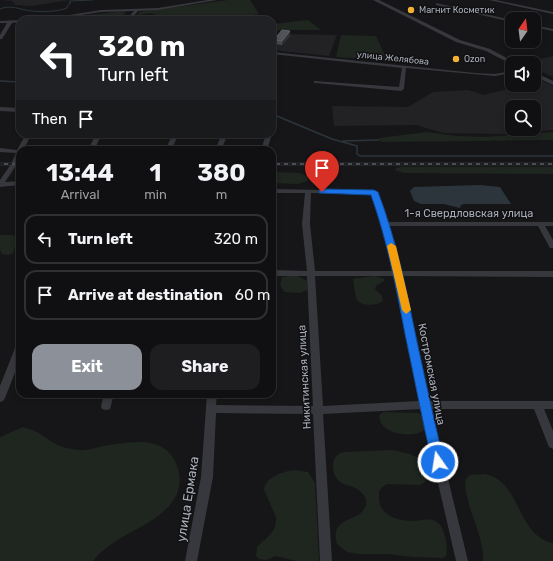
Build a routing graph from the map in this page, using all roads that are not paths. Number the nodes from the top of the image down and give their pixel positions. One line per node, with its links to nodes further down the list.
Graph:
1 (215, 0): 5 (street)
2 (375, 0): 17 (street)
3 (491, 0): 6 (street)
4 (437, 4): 9 (street)
5 (137, 10): 7 (street); 8 (street)
6 (553, 14)
7 (66, 16)
8 (132, 16)
9 (505, 19)
10 (16, 21): 12 (street)
11 (0, 22): 12 (street)
12 (10, 22): 15 (street)
13 (541, 27): 14 (street)
14 (553, 30)
15 (0, 38)
16 (276, 53): 18 (street, улица Желябова)
17 (505, 59)
18 (404, 68): 19 (street, улица Желябова); 21 (street)
19 (505, 73)
20 (541, 77): 22 (street)
21 (316, 82)
22 (553, 83)
23 (0, 110): 24 (street)
24 (16, 110)
25 (0, 150): 26 (street)
26 (16, 152)
27 (16, 160): 28 (street)
28 (0, 184): 29 (street)
29 (16, 184)
30 (276, 191): 31 (street)
31 (308, 192): 32 (street, Костромская улица); 38 (street, Никитинская улица)
32 (386, 224): 33 (street, 1-я Свердловская улица); 37 (street, Костромская улица)
33 (540, 224): 34 (street, 1-я Свердловская улица); 35 (street)
34 (553, 224)
35 (553, 246)
36 (276, 273): 38 (street)
37 (398, 273): 38 (street); 39 (street); 44 (street, Костромская улица)
38 (311, 274): 49 (street, Никитинская улица)
39 (553, 274)
40 (16, 358): 41 (street)
41 (0, 398)
42 (108, 398): 47 (street)
43 (212, 398): 48 (street, улица Ермака)
44 (425, 405): 45 (street); 49 (street); 53 (street, Костромская улица)
45 (537, 405): 46 (street); 50 (street)
46 (553, 405)
47 (106, 406)
48 (211, 409): 49 (street); 51 (street, улица Ермака)
49 (318, 410): 52 (street, Никитинская улица)
50 (553, 444)
51 (191, 561)
52 (326, 561)
53 (462, 561)

